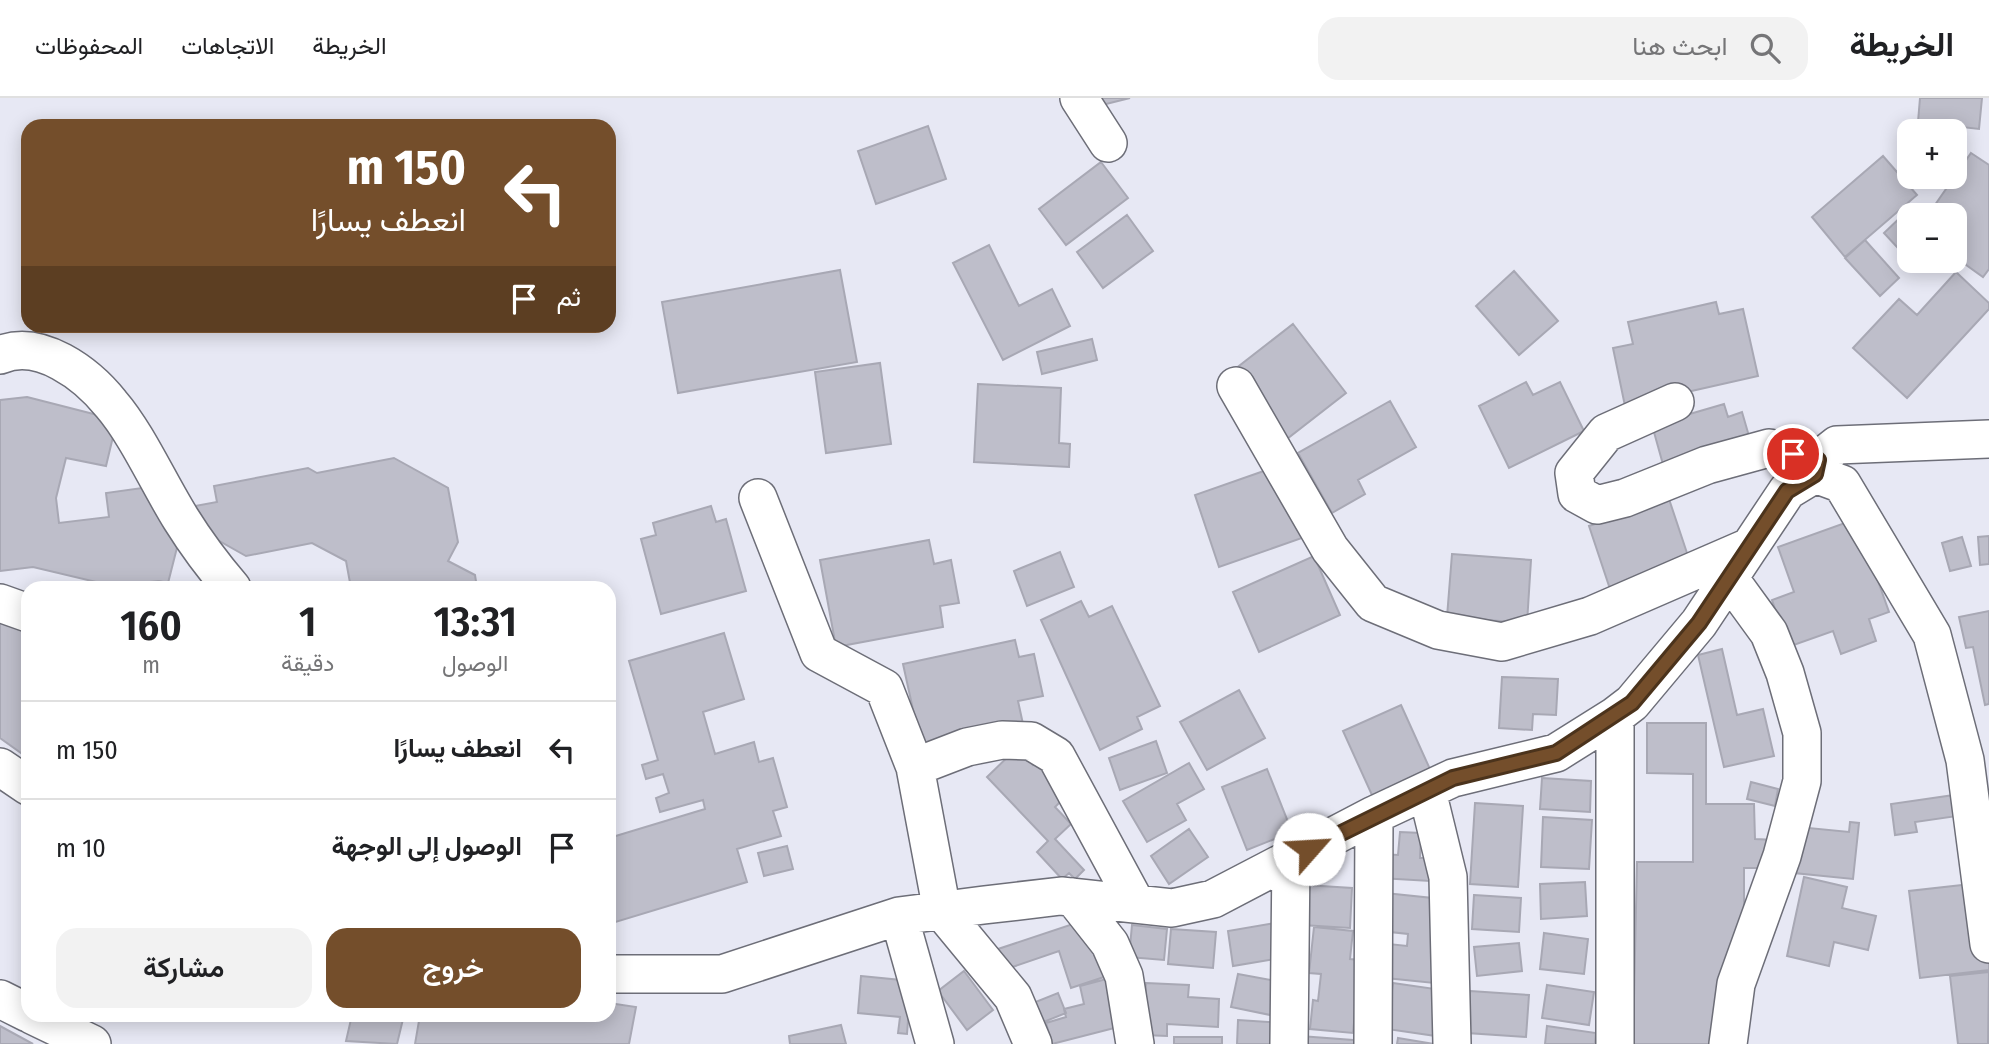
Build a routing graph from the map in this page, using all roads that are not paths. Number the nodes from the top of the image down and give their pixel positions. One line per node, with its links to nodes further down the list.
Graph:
1 (1079, 98): 2 (street)
2 (1108, 143)
3 (0, 355): 11 (street)
4 (1236, 386): 9 (street)
5 (1675, 402): 7 (street)
6 (1989, 439): 7 (street)
7 (1816, 467): 9 (street); 25 (street)
8 (758, 498): 16 (street)
9 (1749, 547): 10 (street)
10 (1729, 578): 14 (street); 38 (street)
11 (226, 581)
12 (0, 603): 13 (street)
13 (21, 610)
14 (1615, 716): 18 (street); 37 (street)
15 (0, 767): 17 (street)
16 (915, 767): 22 (street); 23 (street)
17 (21, 781)
18 (1427, 791): 19 (street); 36 (street)
19 (1374, 815): 20 (street); 35 (street)
20 (1291, 857): 22 (street); 34 (street)
21 (1073, 897): 22 (street); 23 (street); 33 (street)
22 (1135, 902)
23 (942, 911): 24 (street); 32 (street)
24 (898, 916): 26 (street); 31 (street)
25 (1989, 944)
26 (616, 974)
27 (0, 999): 28 (street)
28 (21, 1010)
29 (47, 1022): 30 (street)
30 (92, 1044)
31 (935, 1044)
32 (1033, 1044)
33 (1135, 1044)
34 (1289, 1044)
35 (1373, 1044)
36 (1452, 1044)
37 (1615, 1044)
38 (1728, 1044)

